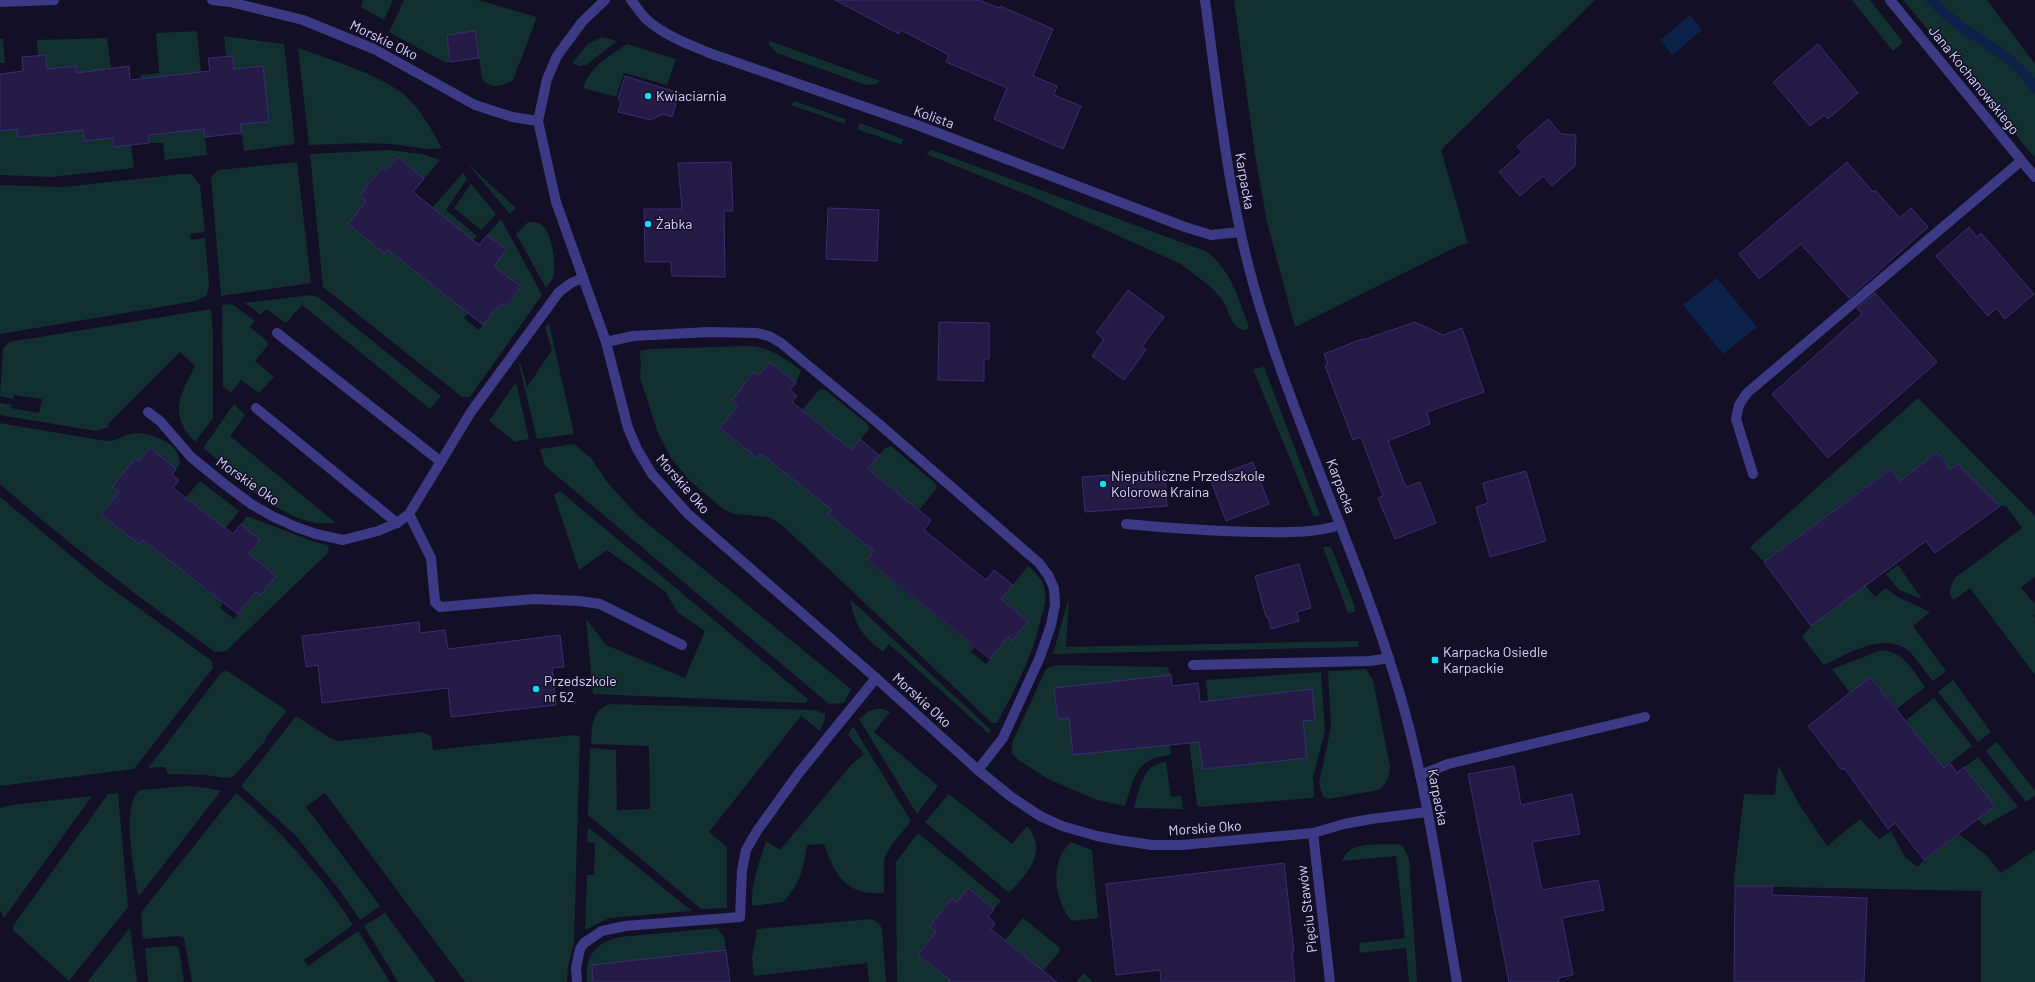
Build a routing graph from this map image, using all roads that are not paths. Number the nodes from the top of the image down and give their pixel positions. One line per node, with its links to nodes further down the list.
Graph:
1 (54, 0): 7 (street)
2 (212, 0): 8 (street, Morskie Oko)
3 (605, 0): 8 (street, Morskie Oko)
4 (631, 0): 11 (street, Kolista)
5 (1205, 0): 11 (street, Karpacka)
6 (1890, 0): 9 (street, Jana Kochanowskiego)
7 (0, 2)
8 (538, 121): 12 (street, Morskie Oko)
9 (2022, 161): 10 (street, Jana Kochanowskiego); 18 (street)
10 (2035, 177)
11 (1240, 232): 22 (street, Karpacka)
12 (583, 278): 14 (street, Morskie Oko); 17 (street, Morskie Oko)
13 (277, 333): 17 (street)
14 (606, 342): 26 (street, Morskie Oko); 28 (street)
15 (256, 408): 20 (street)
16 (148, 412): 20 (street, Morskie Oko)
17 (440, 461): 19 (street, Morskie Oko)
18 (1753, 474)
19 (408, 514): 20 (street, Morskie Oko); 23 (street)
20 (397, 522)
21 (1126, 524): 22 (street)
22 (1340, 525): 24 (street, Karpacka)
23 (682, 645)
24 (1389, 658): 25 (street); 29 (street, Karpacka)
25 (1193, 665)
26 (876, 678): 28 (street, Morskie Oko); 32 (street)
27 (1645, 718): 29 (street)
28 (978, 770): 31 (street, Morskie Oko)
29 (1420, 775): 30 (street, Karpacka)
30 (1428, 812): 31 (street, Morskie Oko); 34 (street, Karpacka)
31 (1312, 833): 33 (street, Pięciu Stawów)
32 (577, 982)
33 (1330, 982)
34 (1457, 982)

